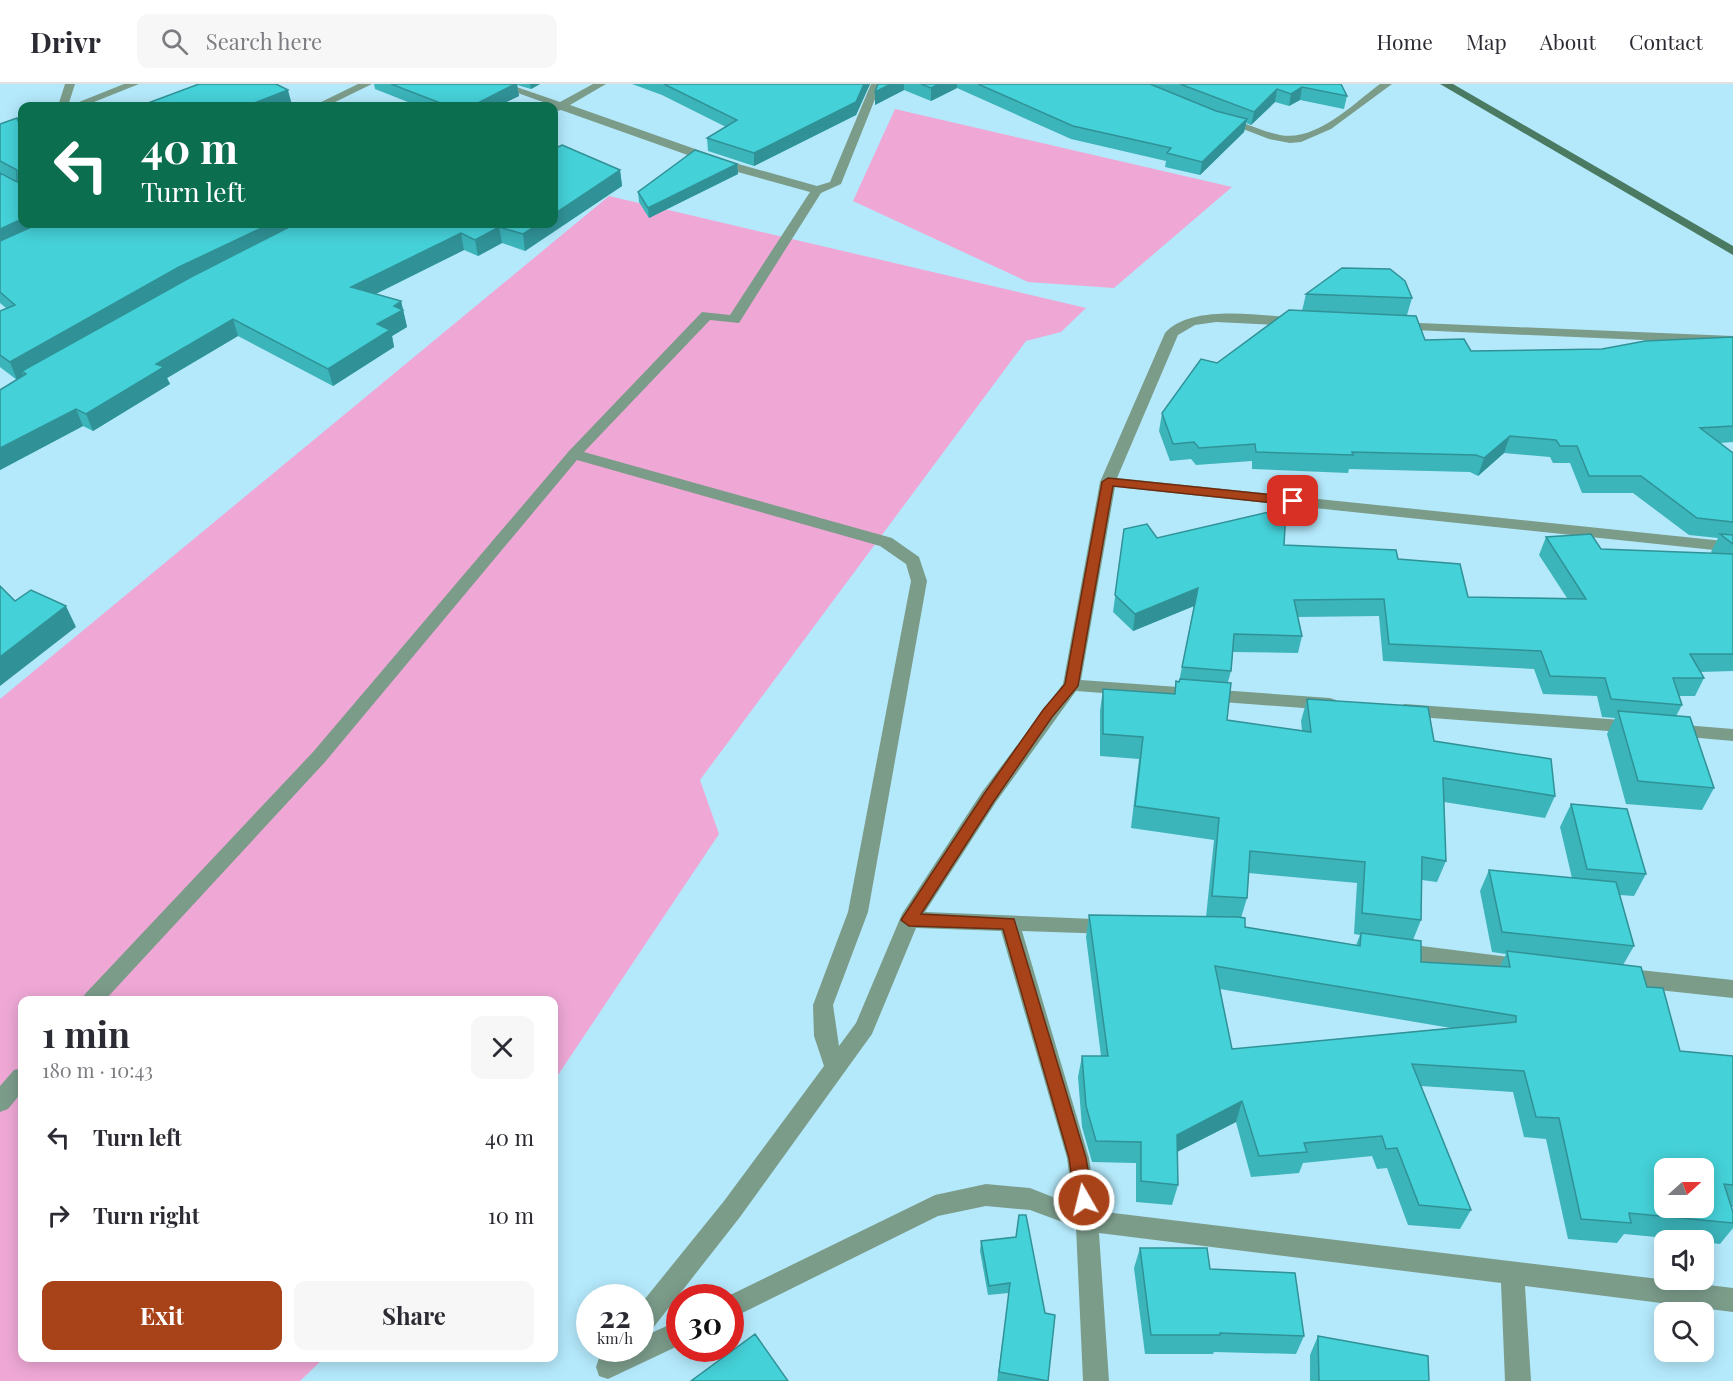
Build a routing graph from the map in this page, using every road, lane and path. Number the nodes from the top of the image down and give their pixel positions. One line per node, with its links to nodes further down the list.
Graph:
1 (70, 84): 9 (street)
2 (134, 84): 10 (street)
3 (367, 84): 11 (street)
4 (498, 84): 12 (street)
5 (601, 84): 13 (street)
6 (876, 84): 15 (street)
7 (1387, 84): 14 (street)
8 (1445, 84): 16 (street)
9 (64, 102)
10 (86, 102)
11 (327, 102)
12 (545, 102)
13 (558, 107): 15 (street)
14 (1211, 115)
15 (817, 190): 20 (street)
16 (1733, 251)
17 (1322, 322): 21 (street)
18 (1380, 325): 19 (street)
19 (1733, 340)
20 (573, 454): 34 (street); 35 (street)
21 (1108, 482): 22 (street); 23 (street)
22 (1733, 547)
23 (1071, 686): 24 (street); 27 (street)
24 (1344, 705)
25 (1392, 709): 26 (street)
26 (1733, 735)
27 (909, 920): 28 (street); 35 (street)
28 (1009, 923): 29 (street); 38 (street)
29 (1126, 927)
30 (1382, 948): 31 (street)
31 (1544, 969)
32 (1603, 975): 33 (street)
33 (1733, 988)
34 (96, 996)
35 (836, 1068): 42 (street)
36 (18, 1082): 37 (street)
37 (0, 1102)
38 (1087, 1221): 39 (street); 40 (street); 45 (street)
39 (1512, 1273): 41 (street); 46 (street)
40 (744, 1300)
41 (1733, 1300)
42 (654, 1307)
43 (666, 1339): 44 (street)
44 (609, 1366)
45 (1096, 1381)
46 (1518, 1381)

